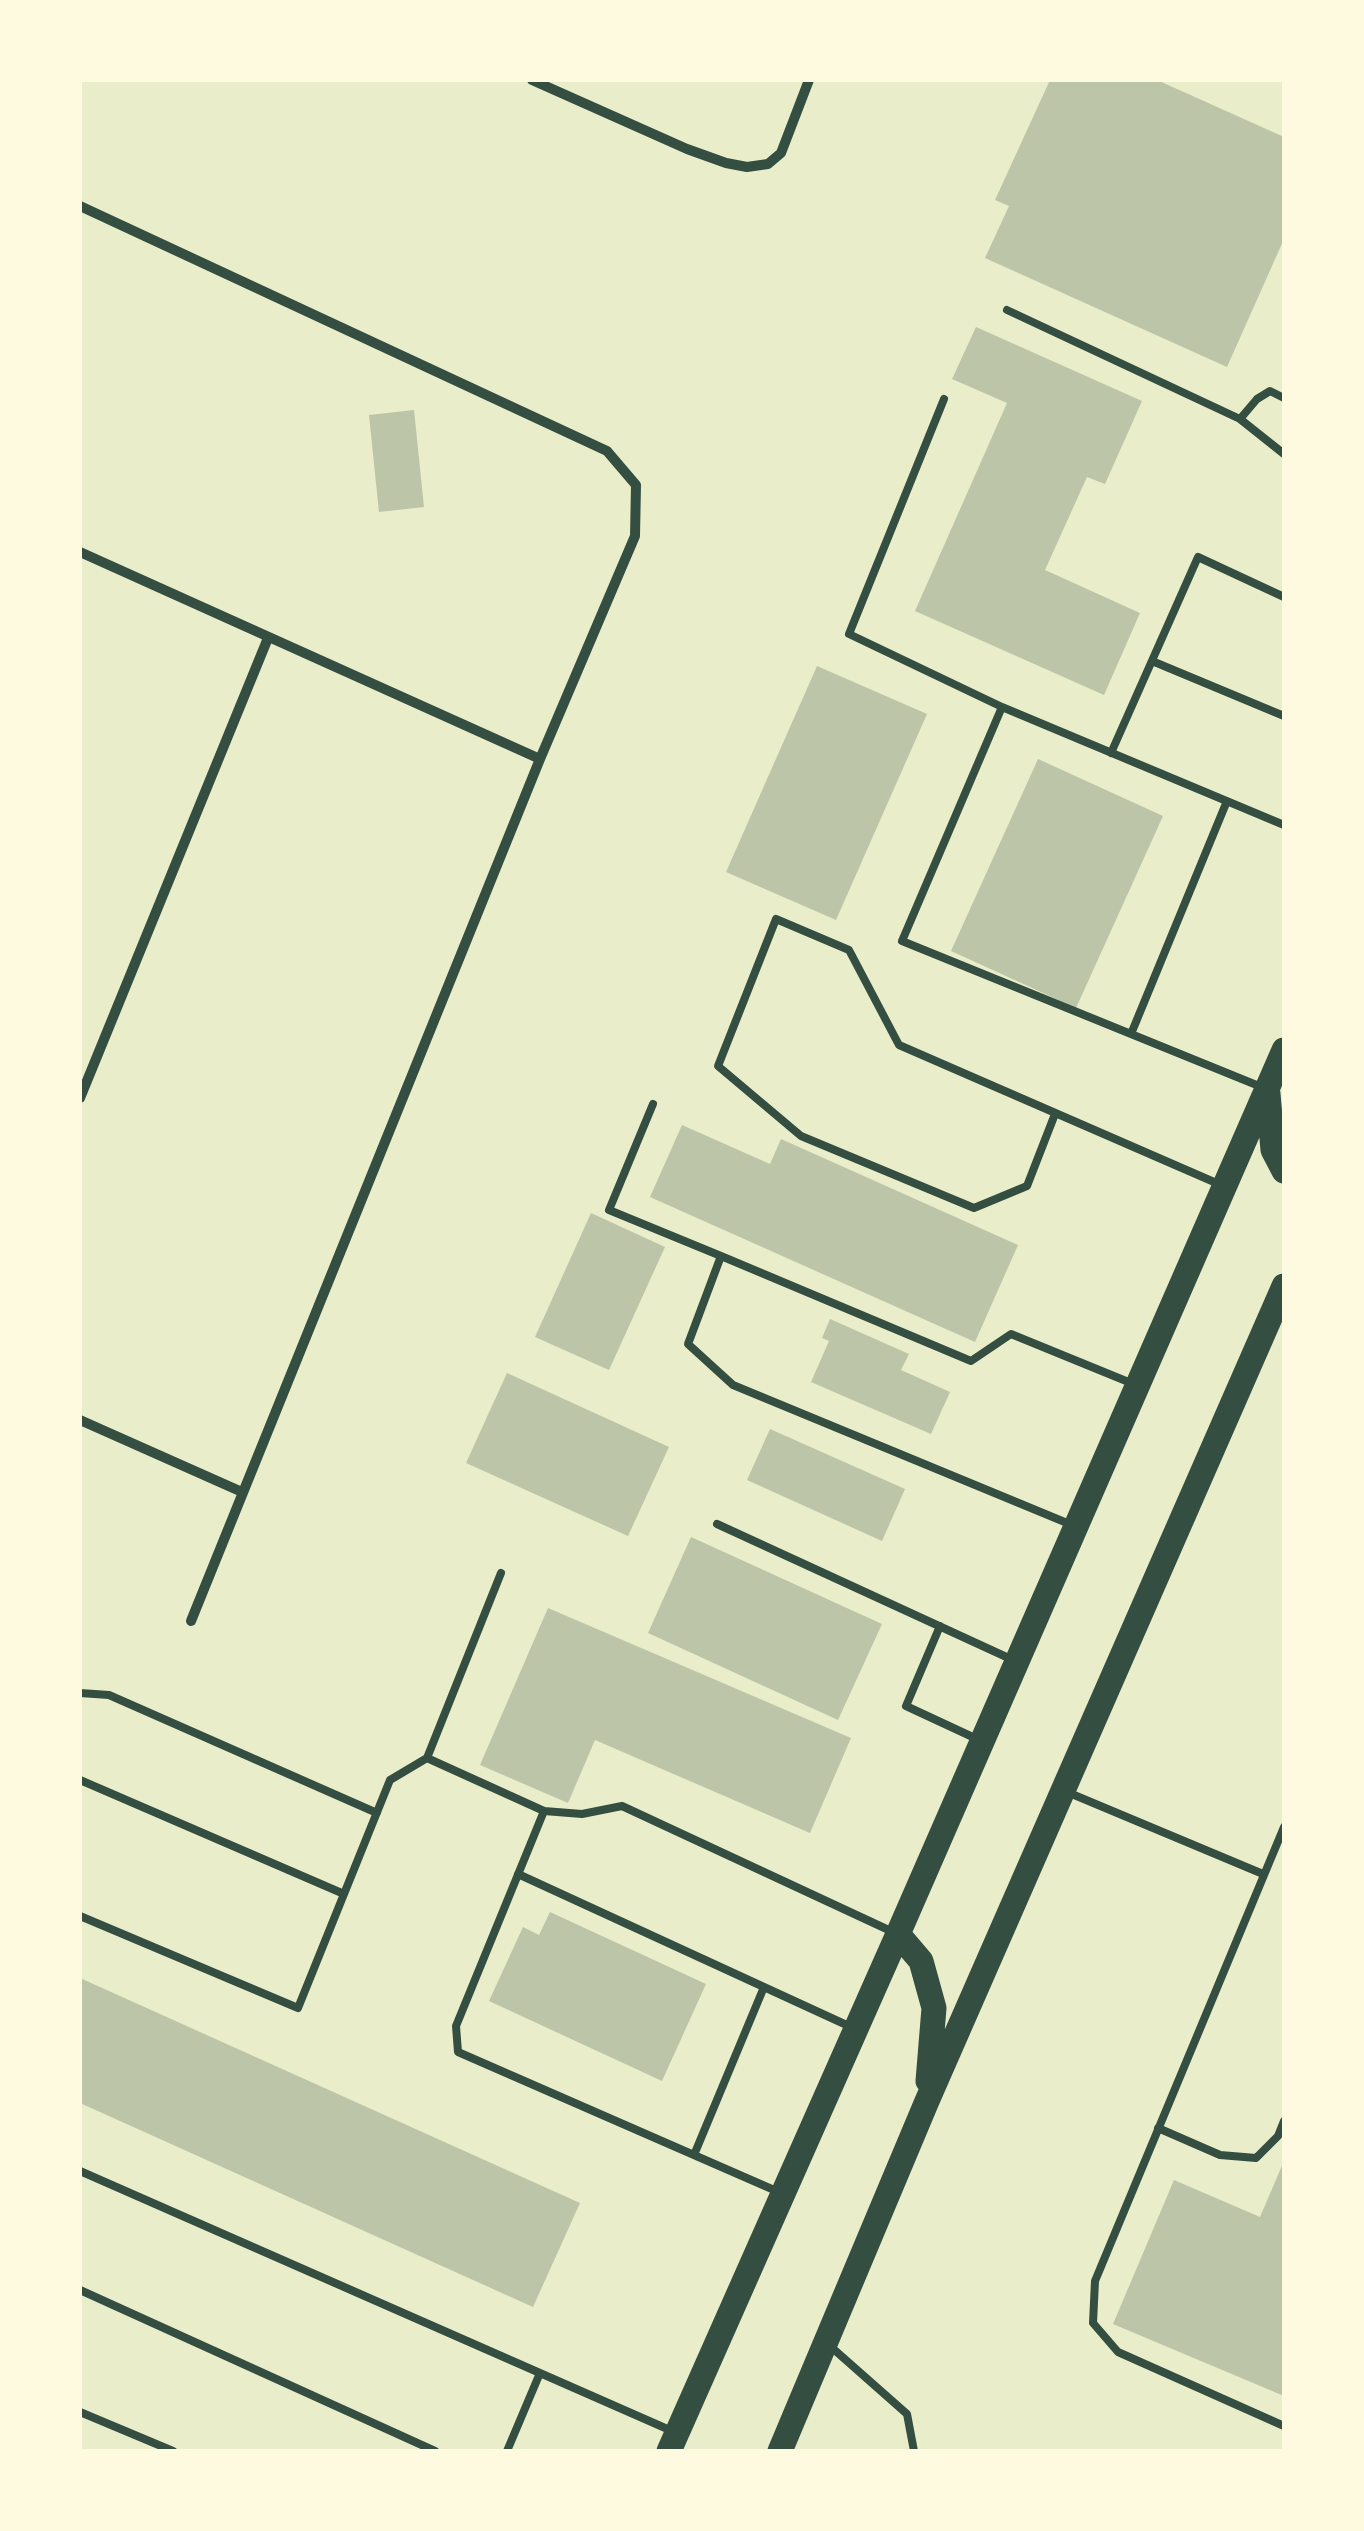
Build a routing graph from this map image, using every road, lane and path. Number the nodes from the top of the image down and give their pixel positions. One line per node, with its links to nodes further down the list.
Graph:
1 (532, 80): 2 (street)
2 (809, 80)
3 (80, 206): 16 (street)
4 (1007, 310): 7 (lane)
5 (1284, 398): 7 (lane)
6 (944, 400): 13 (lane)
7 (1240, 419): 8 (lane)
8 (1284, 454)
9 (80, 552): 11 (street)
10 (1284, 597): 12 (lane)
11 (268, 638): 16 (street); 22 (street)
12 (1152, 660): 14 (lane); 15 (lane)
13 (1002, 707): 15 (lane); 19 (lane)
14 (1284, 716)
15 (1112, 753): 17 (lane)
16 (540, 759): 31 (street)
17 (1227, 801): 18 (lane); 19 (lane)
18 (1284, 825)
19 (1131, 1034): 21 (lane)
20 (1284, 1050): 21 (main road)
21 (1268, 1090): 25 (main road); 26 (main road)
22 (80, 1098)
23 (653, 1104): 27 (lane)
24 (1055, 1114): 24 (lane); 26 (lane)
25 (1284, 1171)
26 (1225, 1187): 29 (main road)
27 (721, 1256): 29 (lane); 33 (lane)
28 (1284, 1286): 42 (main road)
29 (1138, 1385): 33 (main road)
30 (80, 1420): 31 (street)
31 (242, 1492): 35 (street)
32 (717, 1524): 36 (lane)
33 (1076, 1526): 37 (main road)
34 (501, 1573): 40 (lane)
35 (190, 1622)
36 (940, 1626): 37 (lane); 39 (lane)
37 (1017, 1662): 39 (main road)
38 (80, 1693): 44 (lane)
39 (982, 1742): 50 (main road)
40 (427, 1758): 43 (lane); 44 (lane)
41 (80, 1780): 48 (lane)
42 (1063, 1790): 47 (lane); 53 (main road)
43 (544, 1811): 46 (lane); 50 (lane)
44 (376, 1813): 48 (lane)
45 (1284, 1827): 47 (lane)
46 (518, 1874): 51 (lane); 56 (lane)
47 (1263, 1874): 55 (lane)
48 (344, 1894): 49 (lane)
49 (80, 1916)
50 (898, 1934): 52 (main road); 53 (main road)
51 (764, 1988): 52 (lane); 56 (lane)
52 (856, 2029): 58 (main road)
53 (927, 2101): 60 (main road)
54 (1284, 2122): 55 (lane)
55 (1158, 2128): 63 (lane)
56 (694, 2155): 58 (lane)
57 (80, 2170): 61 (lane)
58 (783, 2194): 64 (main road)
59 (80, 2290): 66 (lane)
60 (825, 2341): 68 (main road); 69 (lane)
61 (540, 2373): 64 (lane); 67 (lane)
62 (80, 2412): 65 (lane)
63 (1284, 2426)
64 (672, 2442)
65 (173, 2451)
66 (436, 2451)
67 (507, 2451)
68 (780, 2451)
69 (914, 2451)

